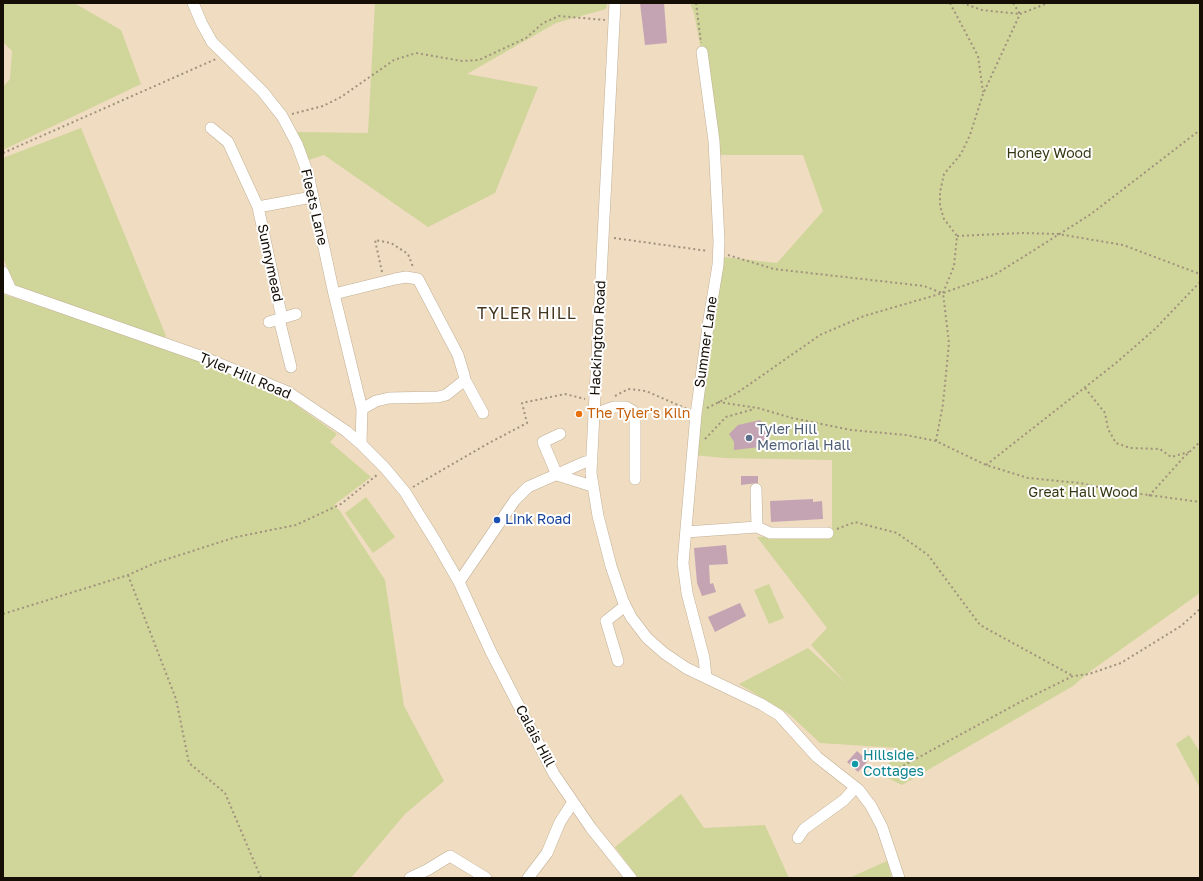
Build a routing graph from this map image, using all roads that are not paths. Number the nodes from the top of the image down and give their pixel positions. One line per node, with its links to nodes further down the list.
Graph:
1 (193, 3): 5 (street, Fleets Lane)
2 (615, 3): 16 (street, Hackington Road)
3 (702, 52): 25 (street, Summer Lane)
4 (211, 128): 6 (street, Sunnymead)
5 (312, 196): 6 (street, Sunnymead); 9 (street, Fleets Lane)
6 (258, 207): 11 (street, Sunnymead)
7 (3, 272): 8 (street)
8 (7, 288): 18 (street, Tyler Hill Road)
9 (334, 294): 13 (street); 14 (street, Fleets Lane)
10 (296, 314): 11 (street, Sunnymead)
11 (277, 320): 12 (street)
12 (291, 367)
13 (465, 380): 14 (street); 15 (street)
14 (362, 409): 18 (street, Fleets Lane)
15 (483, 413)
16 (594, 414): 19 (street, Hackington Road); 21 (street)
17 (560, 434): 20 (street)
18 (361, 444): 27 (street, Tyler Hill Road)
19 (592, 461): 20 (street); 22 (street, Hackington Road)
20 (557, 475): 22 (street); 27 (street)
21 (635, 479)
22 (592, 486): 28 (street, Hackington Road)
23 (756, 489): 24 (street)
24 (757, 527): 25 (street); 26 (street)
25 (686, 532): 30 (street, Summer Lane)
26 (828, 533)
27 (459, 582): 32 (street, Calais Hill)
28 (626, 606): 29 (street); 30 (street, Hackington Road)
29 (618, 661)
30 (706, 677): 31 (street, Hackington Road)
31 (857, 789): 33 (street); 38 (street, Hackington Road)
32 (574, 802): 36 (street); 37 (street, Calais Hill)
33 (798, 838)
34 (410, 878): 35 (street)
35 (486, 878)
36 (528, 878)
37 (631, 878)
38 (899, 878)

